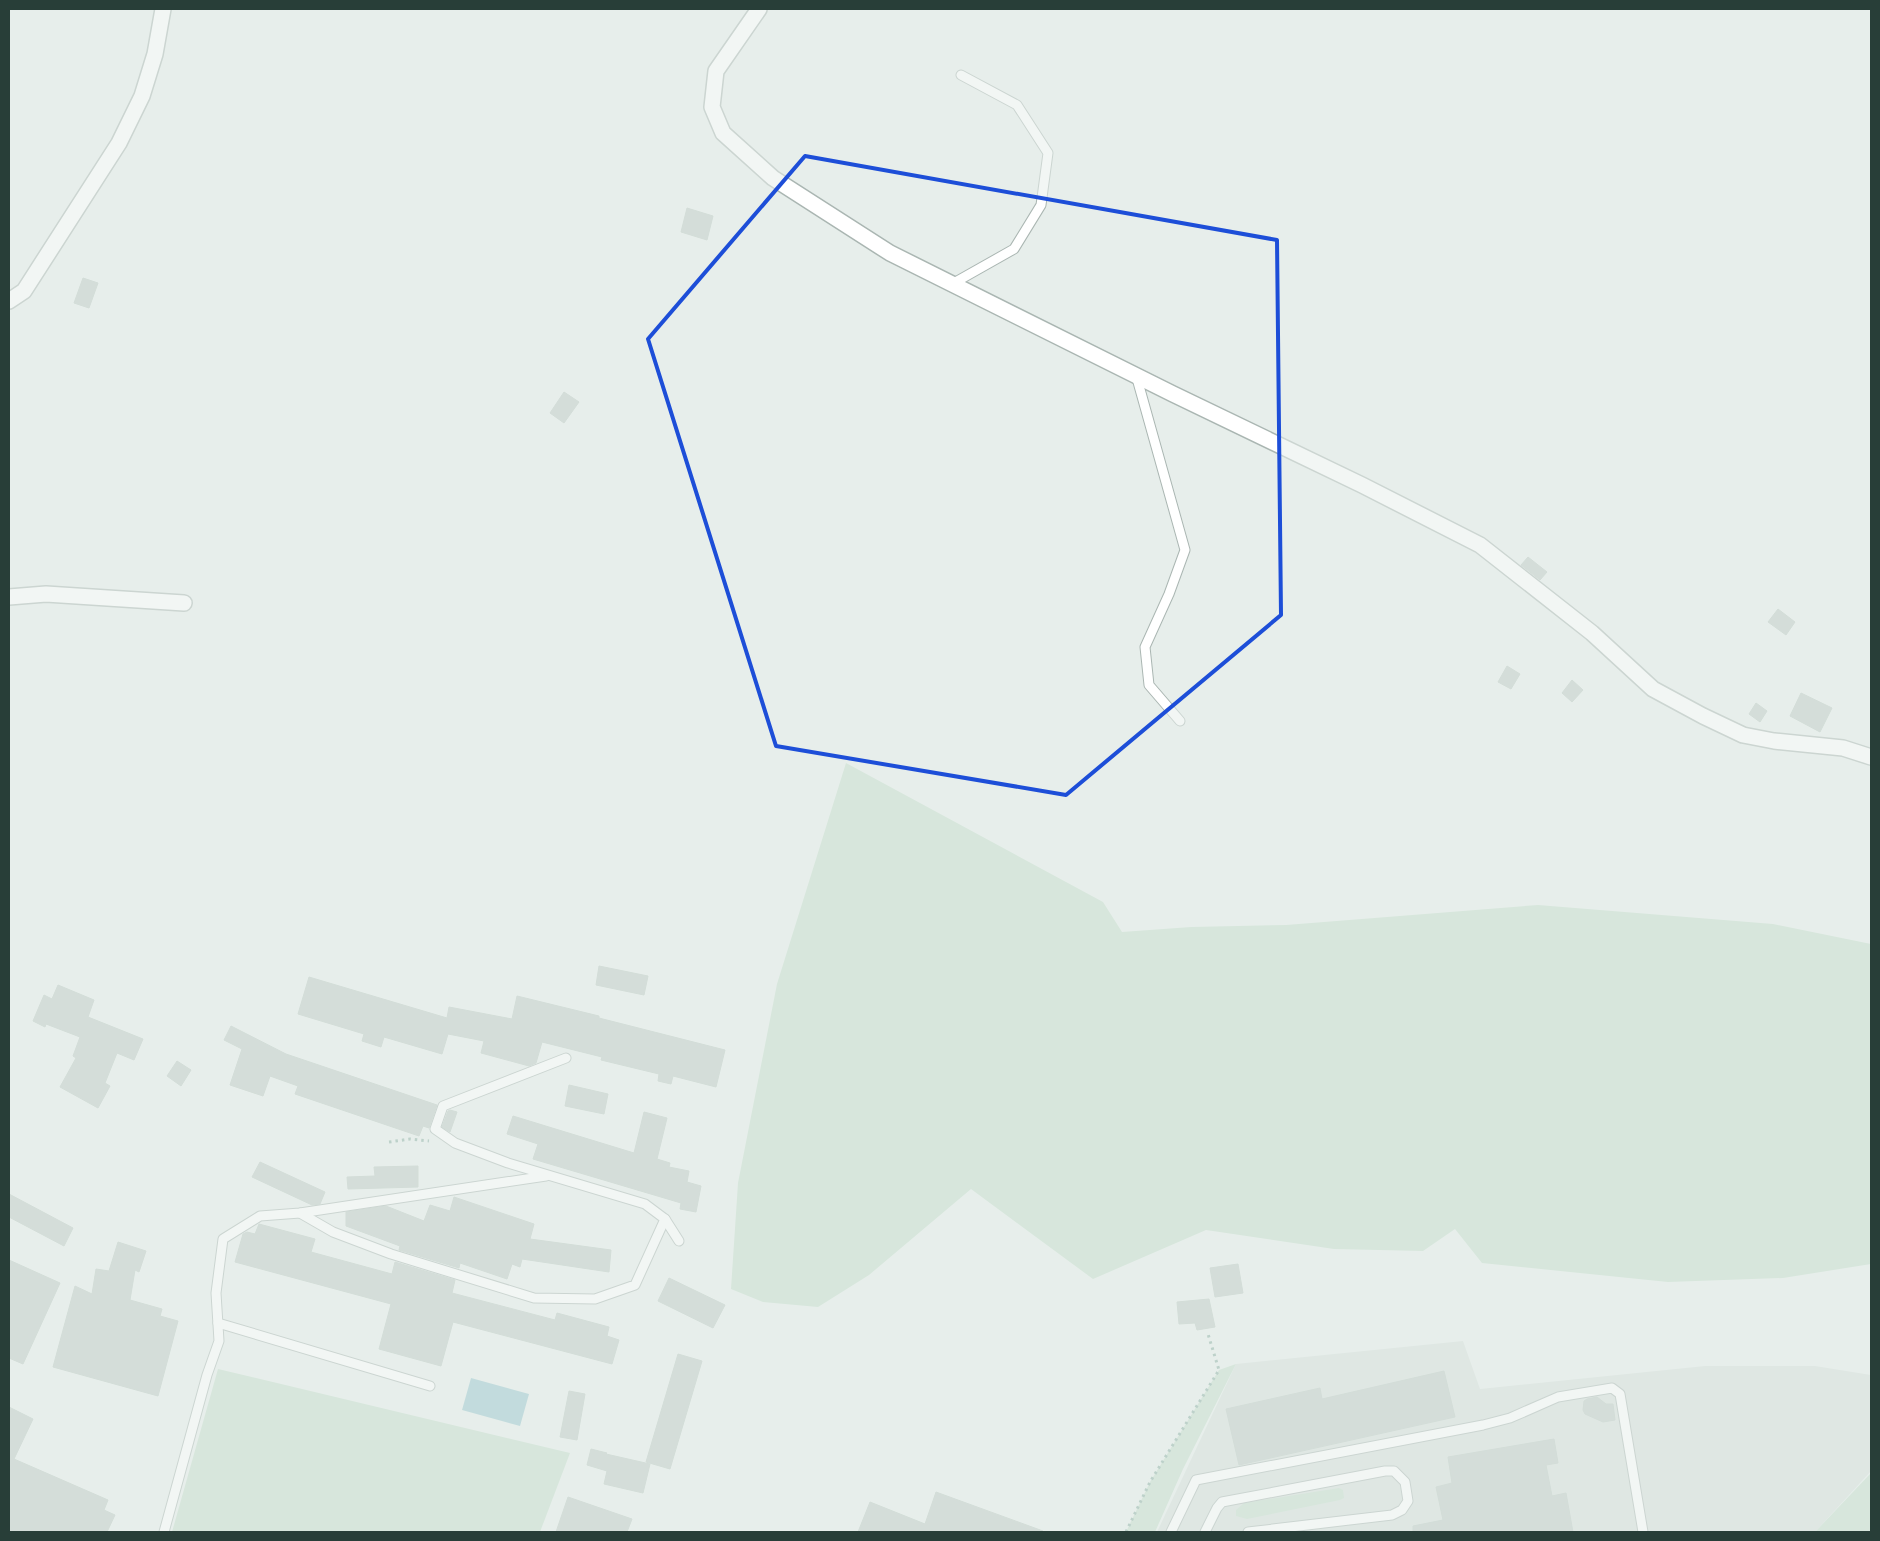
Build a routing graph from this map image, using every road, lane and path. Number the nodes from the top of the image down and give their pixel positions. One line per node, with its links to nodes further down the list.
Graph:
1 (163, 9): 5 (street)
2 (759, 9): 4 (street)
3 (961, 75): 4 (lane)
4 (952, 284): 6 (street)
5 (9, 301)
6 (1136, 375): 9 (lane); 10 (street)
7 (9, 597): 8 (street)
8 (184, 604)
9 (1180, 721)
10 (1871, 757)
11 (566, 1058): 13 (lane)
12 (389, 1142): 13 (path)
13 (455, 1143): 14 (lane)
14 (548, 1175): 15 (lane); 16 (lane)
15 (300, 1213): 16 (lane); 18 (lane)
16 (665, 1219): 17 (lane)
17 (679, 1241)
18 (218, 1323): 20 (lane); 21 (lane)
19 (1208, 1334): 22 (path)
20 (430, 1386)
21 (164, 1532)
22 (1126, 1532)
23 (1171, 1532): 26 (lane)
24 (1205, 1532): 25 (lane)
25 (1248, 1532)
26 (1643, 1532)

